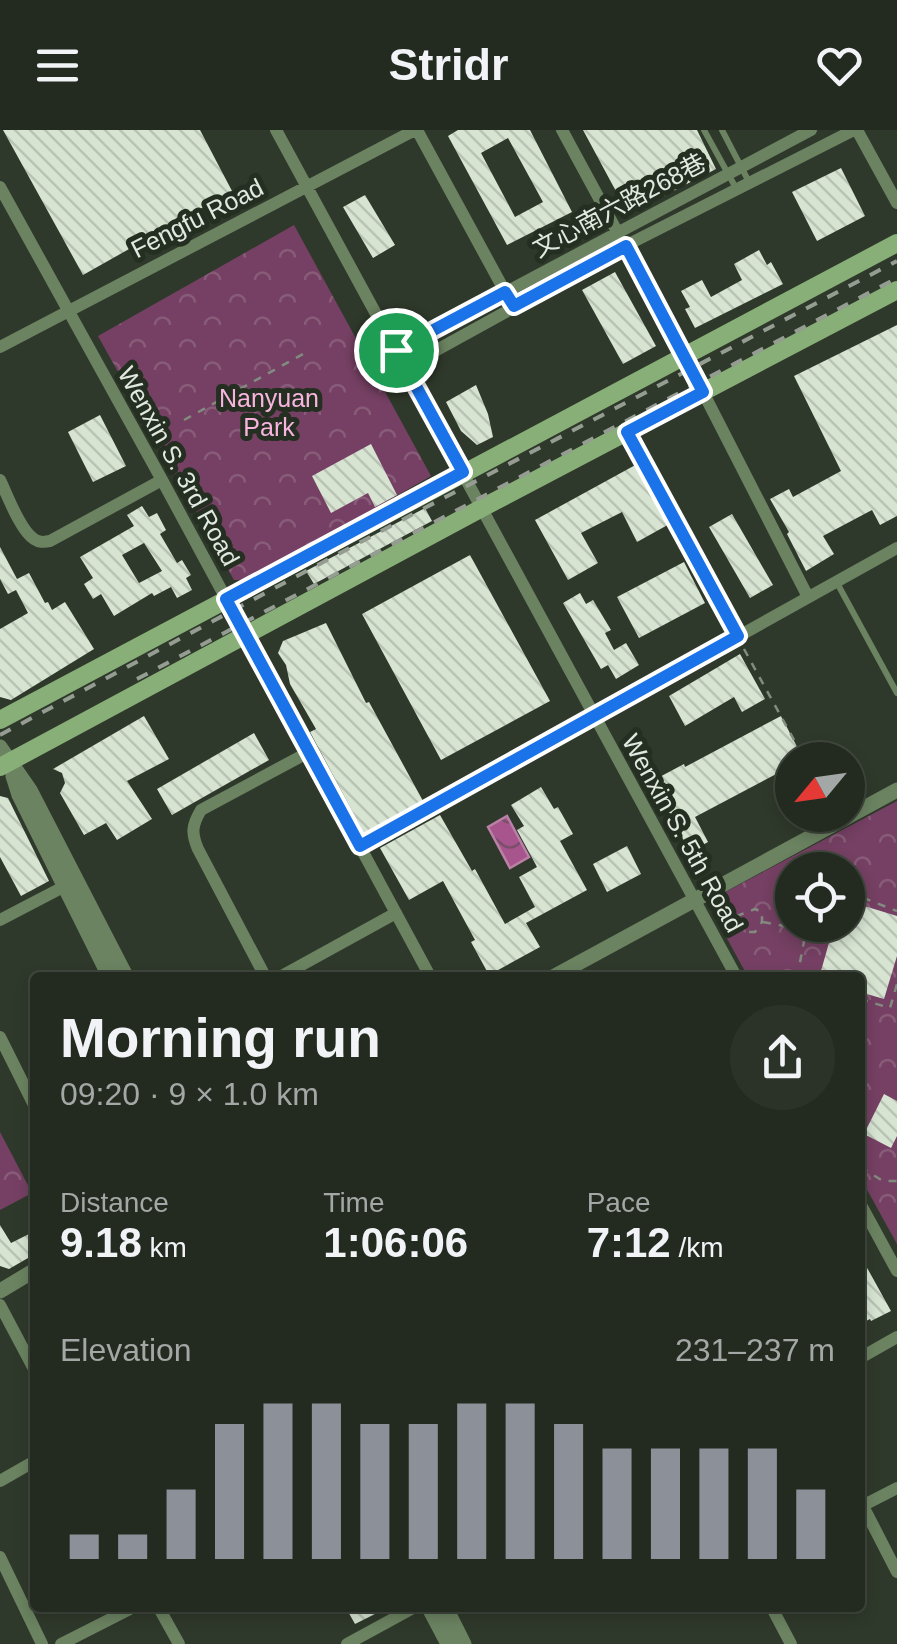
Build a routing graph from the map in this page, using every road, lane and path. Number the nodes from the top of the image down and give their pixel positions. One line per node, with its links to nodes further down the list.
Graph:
1 (276, 130): 10 (street, Wenxin S. 5th Road)
2 (416, 130): 10 (street, Fengfu Road); 18 (street)
3 (562, 130): 14 (street)
4 (704, 130): 8 (lane)
5 (722, 130): 8 (lane)
6 (811, 130): 8 (street, 文心南六路268巷)
7 (855, 130): 9 (street, 文心南六路268巷); 13 (street)
8 (735, 170): 9 (lane); 12 (lane); 14 (street, 文心南六路268巷)
9 (750, 183): 12 (street, 文心南六路268巷)
10 (307, 186): 20 (street, Fengfu Road); 22 (street, Wenxin S. 5th Road)
11 (0, 187): 20 (street, Wenxin S. 3rd Road)
12 (736, 190): 16 (street, 文心南六路268巷)
13 (897, 202)
14 (617, 231): 16 (street); 18 (street, 文心南六路268巷)
15 (897, 243): 24 (main road)
16 (626, 246): 19 (street, 文心南六路268巷); 24 (street)
17 (897, 290): 26 (main road)
18 (505, 292): 19 (street); 22 (street, 文心南六路268巷)
19 (514, 306): 25 (street, 文心南六路268巷)
20 (68, 310): 21 (street, Fengfu Road); 31 (street, Wenxin S. 3rd Road)
21 (0, 348)
22 (396, 350): 25 (street, Wenxin S. 5th Road)
23 (303, 354): 27 (path)
24 (684, 355): 26 (street); 29 (main road)
25 (406, 366): 29 (street, Wenxin S. 5th Road)
26 (703, 392): 28 (main road); 35 (street)
27 (184, 420)
28 (627, 432): 32 (main road); 38 (path)
29 (463, 472): 32 (street, Wenxin S. 5th Road); 36 (main road)
30 (0, 480): 31 (street)
31 (162, 480): 36 (street, Wenxin S. 3rd Road)
32 (480, 509): 37 (main road); 40 (street, Wenxin S. 5th Road)
33 (897, 548): 34 (street)
34 (836, 580): 35 (street); 39 (lane)
35 (808, 597): 38 (street)
36 (226, 599): 37 (street, Wenxin S. 3rd Road); 41 (main road)
37 (246, 635): 43 (street, Wenxin S. 3rd Road); 44 (main road)
38 (738, 636): 40 (street); 42 (path)
39 (897, 693)
40 (594, 717): 46 (street); 49 (street, Wenxin S. 5th Road)
41 (0, 720)
42 (795, 742)
43 (309, 752): 46 (street, Wenxin S. 3rd Road); 59 (street)
44 (3, 759): 47 (street)
45 (897, 790): 49 (street)
46 (360, 846): 51 (street, Wenxin S. 3rd Road)
47 (70, 883): 53 (street); 57 (street); 58 (street)
48 (865, 899): 50 (path)
49 (694, 900): 52 (path); 62 (street); 63 (street, Wenxin S. 5th Road)
50 (897, 911)
51 (396, 913): 60 (street); 61 (street, Wenxin S. 3rd Road)
52 (738, 916): 54 (path); 54 (path)
53 (0, 920)
54 (762, 922): 55 (path)
55 (775, 924)
56 (804, 942): 64 (path)
57 (107, 972)
58 (122, 972)
59 (263, 972)
60 (289, 972)
61 (428, 972)
62 (562, 972)
63 (734, 972)
64 (799, 972)
65 (897, 984): 66 (path)
66 (865, 1000)
67 (0, 1037): 68 (street)
68 (30, 1097)
69 (865, 1171): 70 (path)
70 (897, 1181)
71 (866, 1227): 72 (street)
72 (897, 1272)
73 (30, 1273): 74 (street)
74 (0, 1291)
75 (0, 1305): 78 (street)
76 (897, 1337): 77 (street)
77 (865, 1355)
78 (30, 1362)
79 (30, 1464): 80 (street)
80 (0, 1480)
81 (897, 1488): 82 (street)
82 (865, 1505)
83 (865, 1514): 85 (street)
84 (0, 1557): 92 (street)
85 (897, 1572)
86 (124, 1612): 93 (street)
87 (161, 1612): 94 (street)
88 (406, 1612): 95 (street)
89 (431, 1612): 96 (street)
90 (448, 1612): 97 (street)
91 (774, 1612): 98 (street)
92 (42, 1644)
93 (60, 1644)
94 (178, 1644)
95 (347, 1644)
96 (448, 1644)
97 (464, 1644)
98 (791, 1644)

